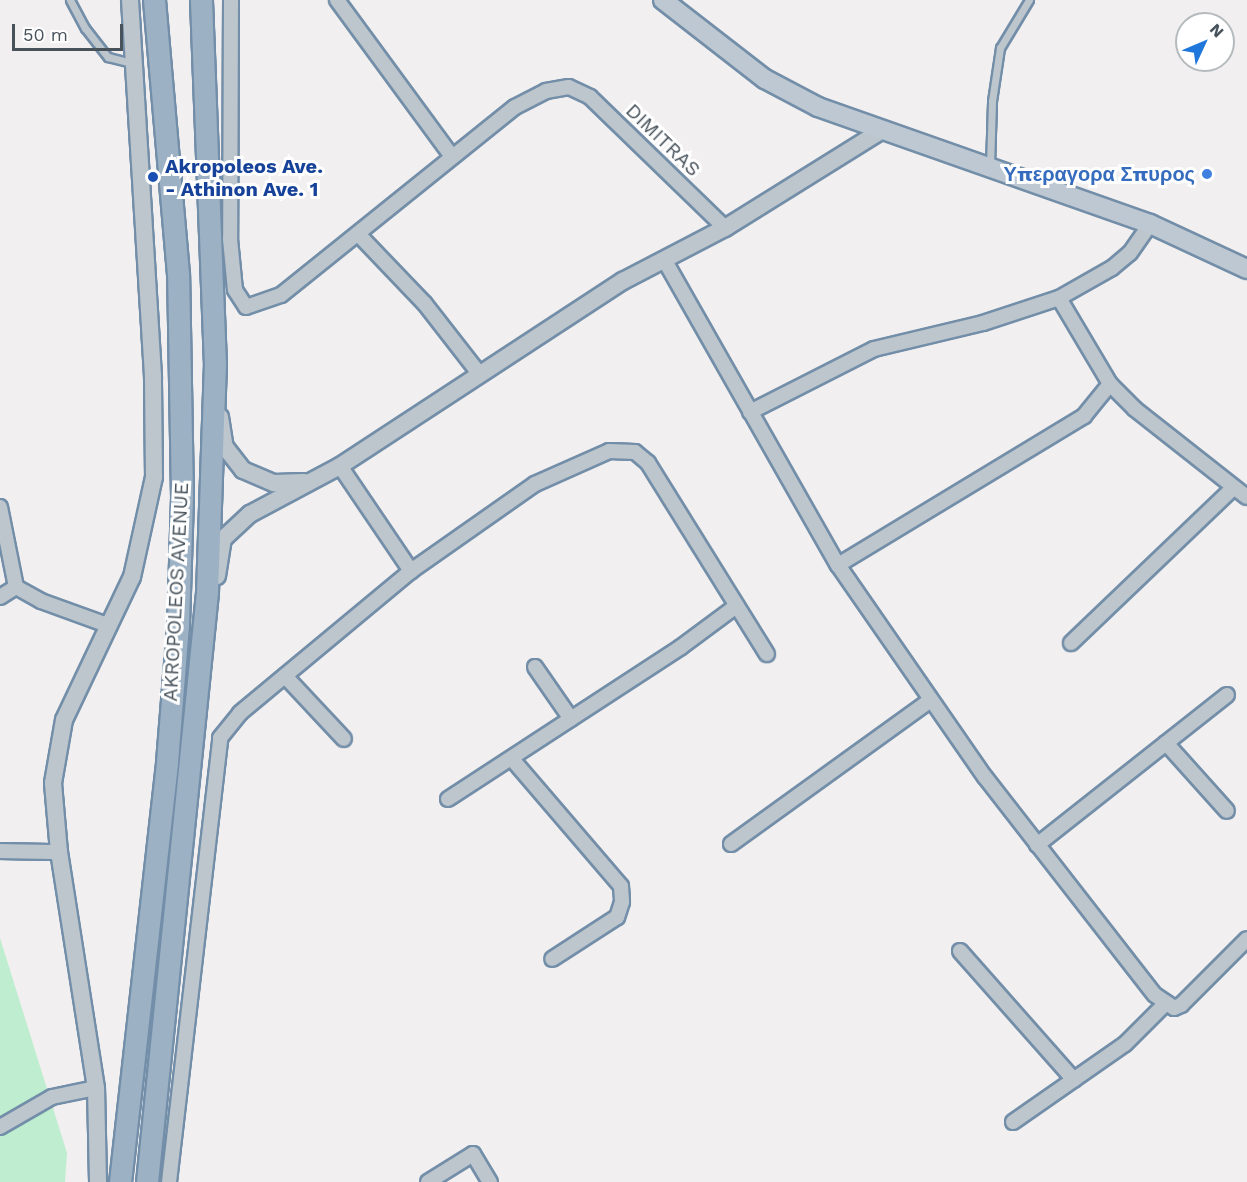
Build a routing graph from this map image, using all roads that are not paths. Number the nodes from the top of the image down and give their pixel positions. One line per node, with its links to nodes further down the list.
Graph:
1 (70, 0): 9 (lane)
2 (130, 0): 9 (street)
3 (154, 0): 60 (highway, AKROPOLEOS AVENUE)
4 (201, 0): 19 (highway, AKROPOLEOS AVENUE)
5 (231, 0): 15 (street)
6 (337, 0): 11 (street)
7 (663, 0): 10 (main road)
8 (1029, 0): 12 (lane)
9 (132, 63): 33 (street)
10 (881, 131): 12 (main road); 14 (street)
11 (451, 155): 14 (street, DIMITRAS); 15 (street)
12 (990, 169): 13 (main road)
13 (1150, 224): 17 (main road); 18 (street)
14 (725, 228): 16 (street)
15 (359, 235): 20 (street)
16 (665, 261): 20 (street); 22 (street)
17 (1247, 269)
18 (1059, 298): 21 (street); 22 (street)
19 (215, 365): 24 (street); 37 (highway, AKROPOLEOS AVENUE)
20 (478, 372): 23 (street)
21 (1110, 384): 25 (street); 28 (street)
22 (750, 412): 28 (street)
23 (340, 466): 24 (street); 29 (street)
24 (309, 481): 37 (street)
25 (1233, 488): 26 (street); 34 (street)
26 (1247, 497)
27 (0, 507): 30 (street)
28 (838, 566): 40 (street)
29 (411, 571): 32 (street); 38 (street)
30 (16, 587): 31 (street); 33 (street)
31 (0, 597)
32 (735, 607): 35 (street); 41 (street)
33 (110, 626): 50 (street)
34 (1071, 643)
35 (767, 654)
36 (535, 667): 41 (street)
37 (200, 671): 61 (highway, AKROPOLEOS AVENUE)
38 (285, 676): 42 (street); 62 (street)
39 (1227, 695): 43 (street)
40 (929, 701): 47 (street); 48 (street)
41 (572, 719): 44 (street)
42 (344, 739)
43 (1166, 743): 46 (street); 48 (street)
44 (512, 759): 45 (street); 53 (street)
45 (448, 799)
46 (1227, 811)
47 (731, 844)
48 (1037, 845): 54 (street)
49 (0, 851): 50 (street)
50 (59, 852): 56 (street)
51 (1247, 939): 54 (street)
52 (960, 951): 55 (street)
53 (552, 959)
54 (1165, 1004): 55 (street)
55 (1074, 1080): 57 (street)
56 (96, 1088): 58 (street); 59 (street)
57 (1013, 1122)
58 (0, 1127)
59 (98, 1182)
60 (120, 1182)
61 (147, 1182)
62 (169, 1182)
63 (428, 1182): 64 (street)
64 (490, 1182)

